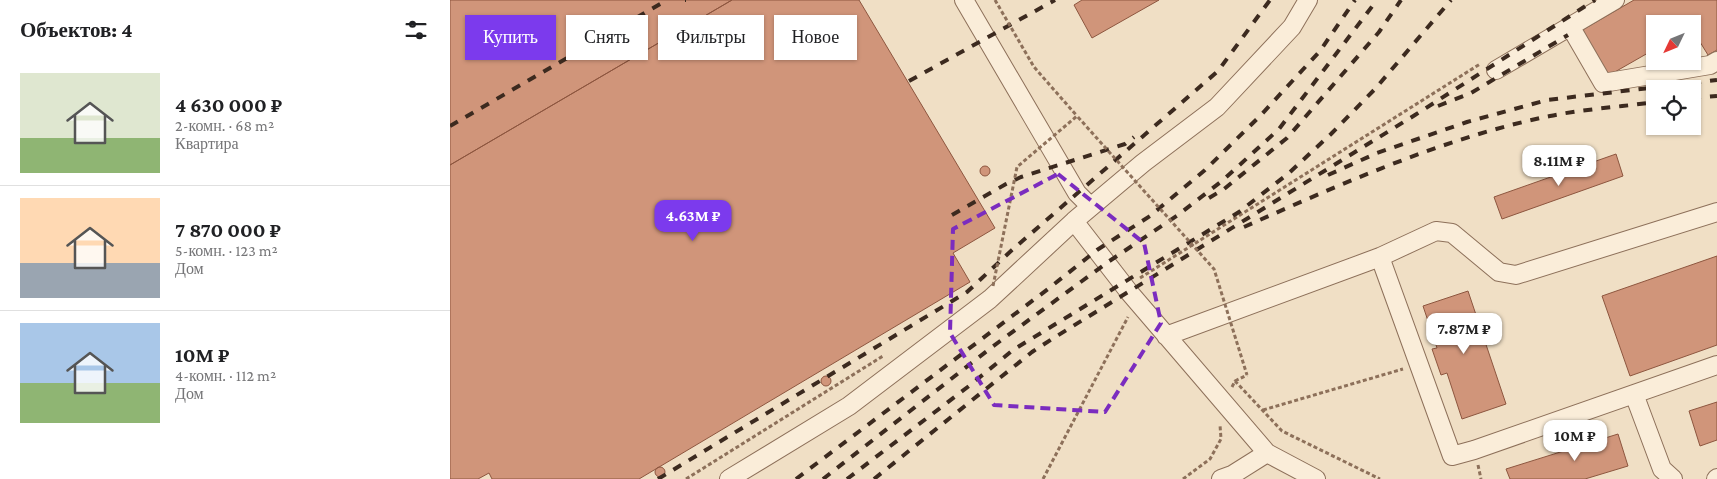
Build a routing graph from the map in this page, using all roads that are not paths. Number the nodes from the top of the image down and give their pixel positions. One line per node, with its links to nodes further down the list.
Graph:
1 (964, 0): 7 (lane)
2 (1308, 0): 7 (lane)
3 (1615, 0): 4 (lane)
4 (1570, 26): 5 (lane); 6 (lane)
5 (1717, 61)
6 (1496, 70)
7 (1091, 207): 9 (lane)
8 (1717, 212): 10 (lane)
9 (1074, 221): 11 (lane); 15 (lane)
10 (1380, 257): 11 (lane); 13 (lane)
11 (1166, 336): 14 (lane)
12 (1716, 365): 13 (lane)
13 (1634, 394): 18 (lane)
14 (1266, 453): 16 (lane); 17 (lane)
15 (729, 479)
16 (1221, 479)
17 (1316, 479)
18 (1673, 479)

